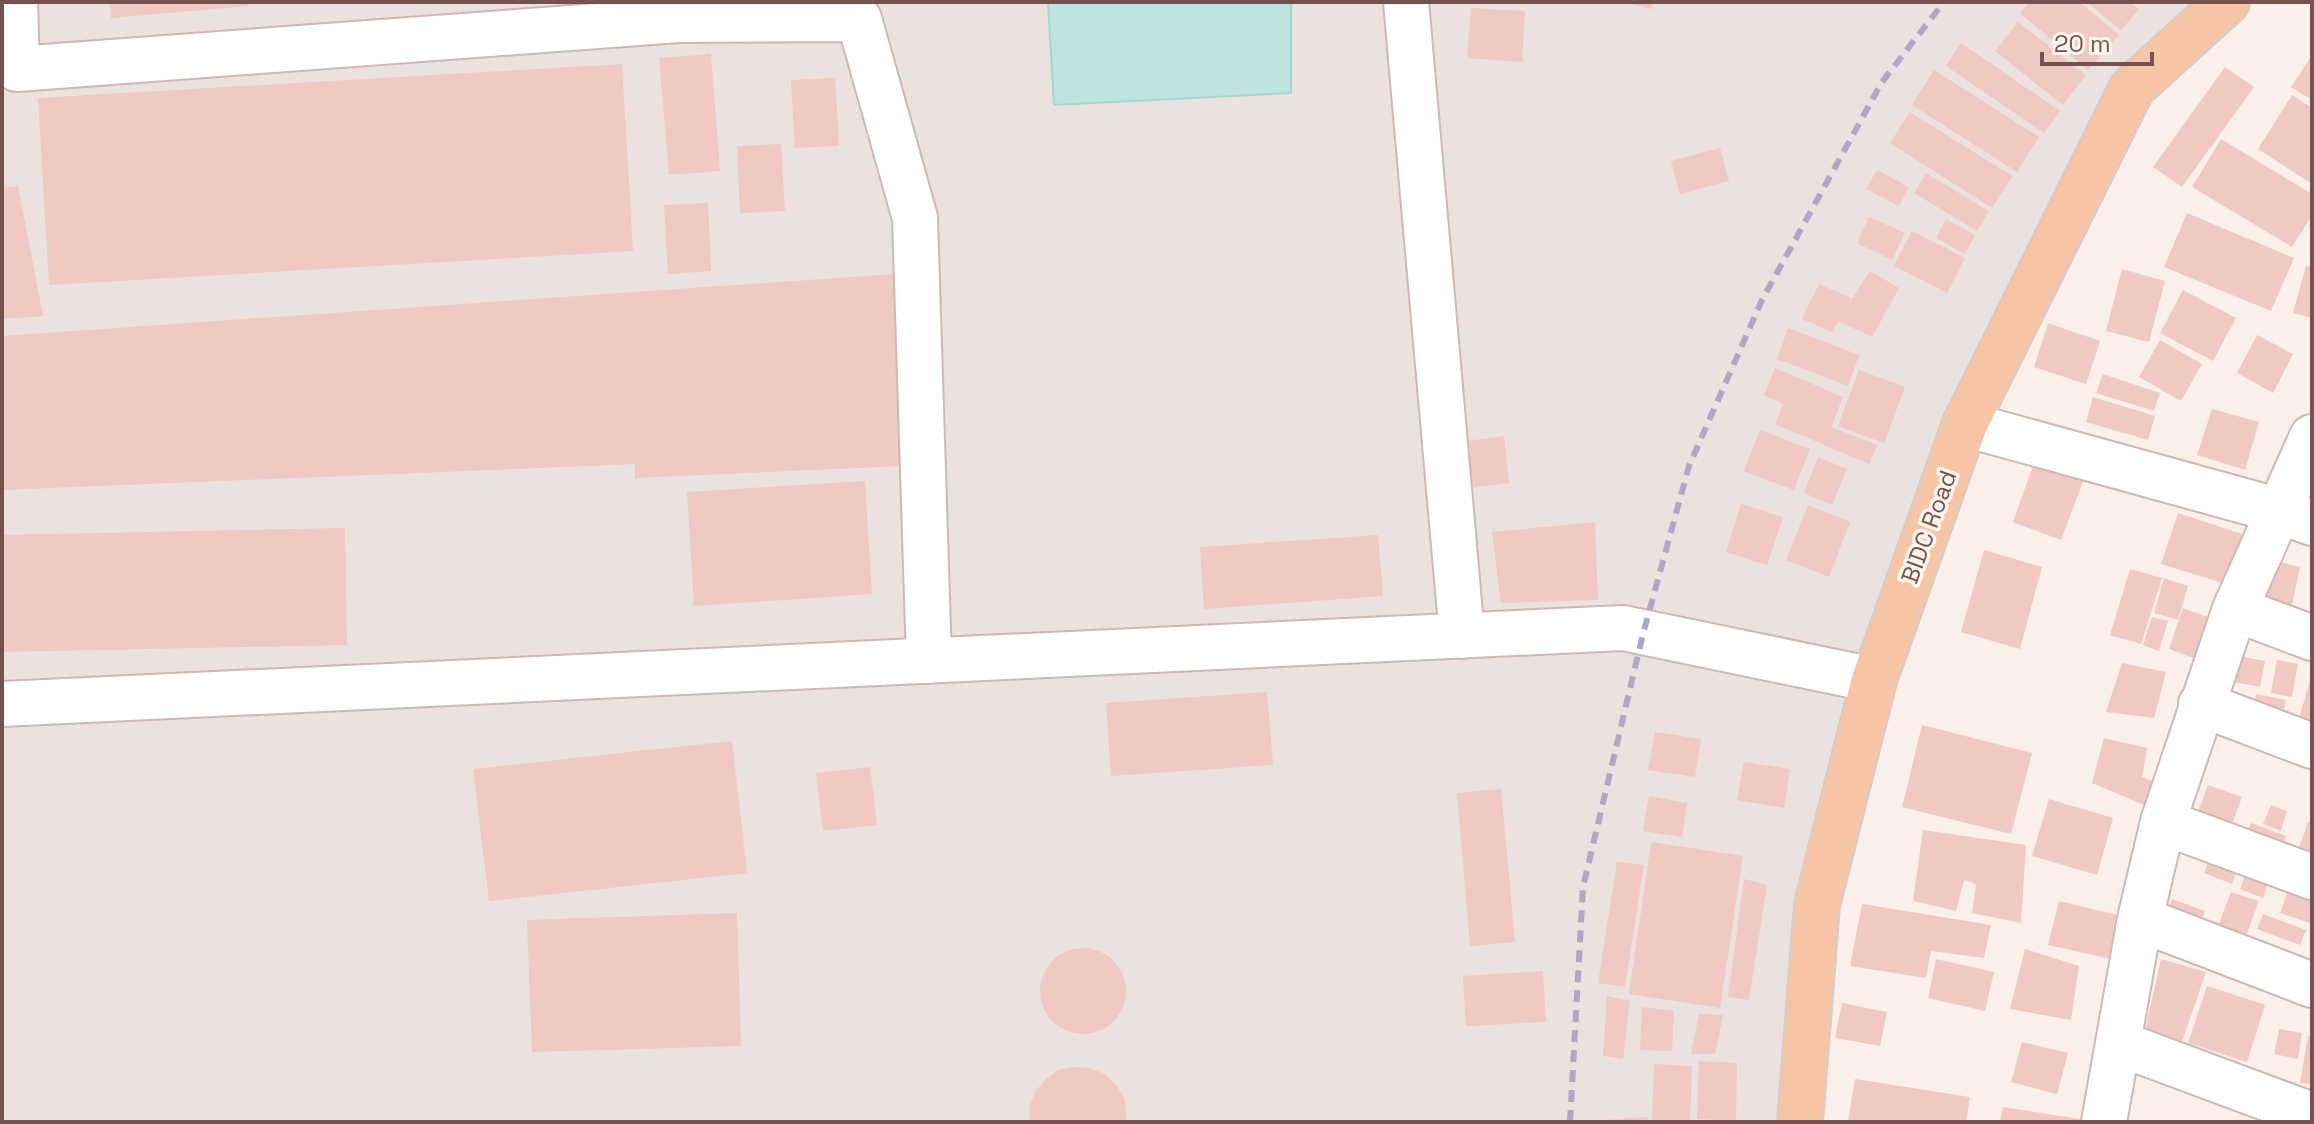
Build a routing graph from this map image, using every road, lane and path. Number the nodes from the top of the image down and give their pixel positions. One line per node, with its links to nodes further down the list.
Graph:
1 (15, 2): 10 (street)
2 (1406, 2): 8 (street)
3 (2227, 2): 4 (main road, BIDC Road)
4 (1965, 424): 6 (street); 11 (main road, BIDC Road)
5 (2312, 437): 6 (street)
6 (2296, 517): 7 (street)
7 (2235, 609): 9 (street); 13 (street)
8 (1462, 636): 10 (street); 11 (street)
9 (2312, 638)
10 (929, 661): 12 (street)
11 (1874, 680): 21 (main road, BIDC Road)
12 (2, 704)
13 (2201, 704): 14 (street); 15 (street)
14 (2312, 746)
15 (2163, 822): 16 (street); 17 (street)
16 (2312, 877)
17 (2140, 919): 18 (street); 19 (street)
18 (2312, 985)
19 (2118, 1043): 20 (street); 22 (street)
20 (2312, 1115)
21 (1800, 1122)
22 (2104, 1122)

